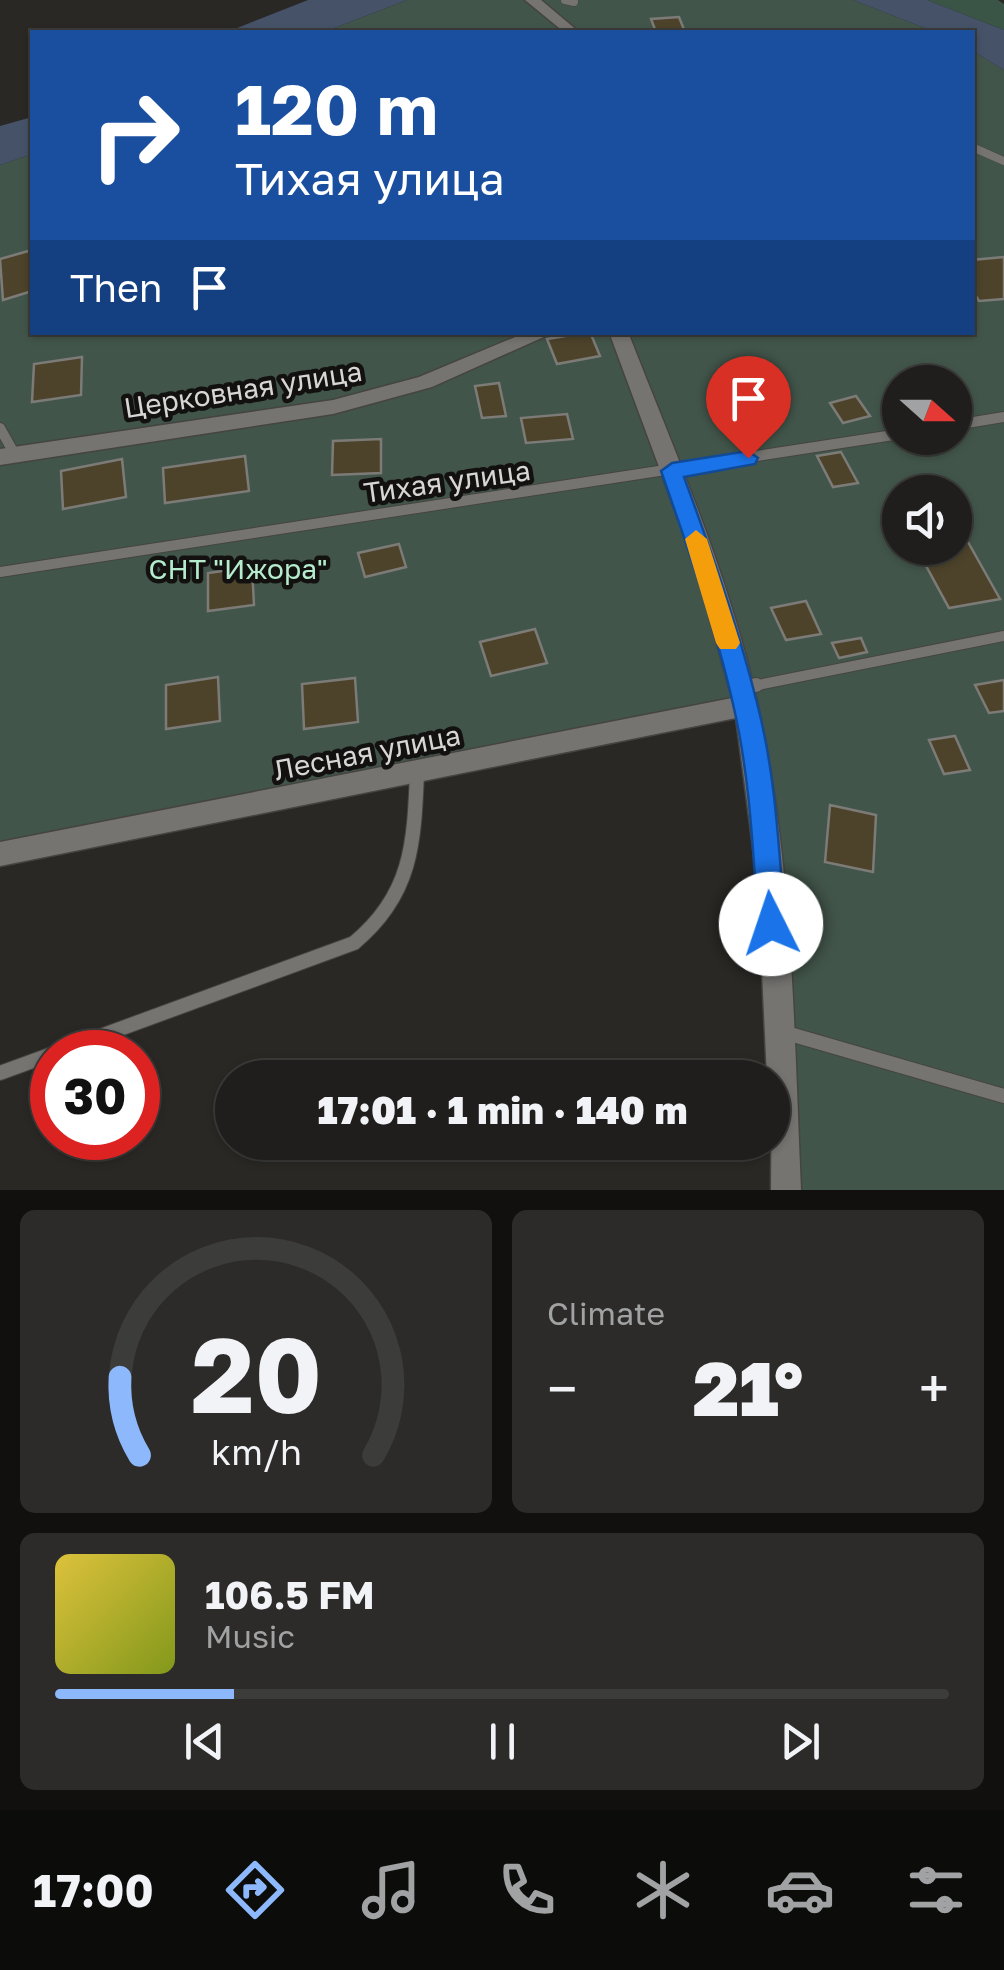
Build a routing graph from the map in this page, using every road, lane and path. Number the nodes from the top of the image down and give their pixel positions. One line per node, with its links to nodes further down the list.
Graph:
1 (532, 0): 2 (street)
2 (570, 30)
3 (975, 147): 4 (lane)
4 (1004, 161)
5 (539, 335): 11 (street, Церковная улица)
6 (619, 335): 12 (street)
7 (1004, 417): 8 (lane)
8 (972, 422)
9 (0, 428): 11 (lane)
10 (882, 437): 12 (lane, Тихая улица)
11 (7, 455)
12 (672, 471): 13 (lane, Тихая улица); 15 (street)
13 (0, 572)
14 (1004, 636): 15 (lane)
15 (744, 697): 16 (street, Лесная улица); 19 (street)
16 (417, 772): 17 (street, Лесная улица); 18 (lane)
17 (0, 854)
18 (117, 1030)
19 (779, 1030): 22 (lane); 23 (street)
20 (30, 1063): 21 (lane)
21 (0, 1074)
22 (1004, 1096)
23 (786, 1190)

